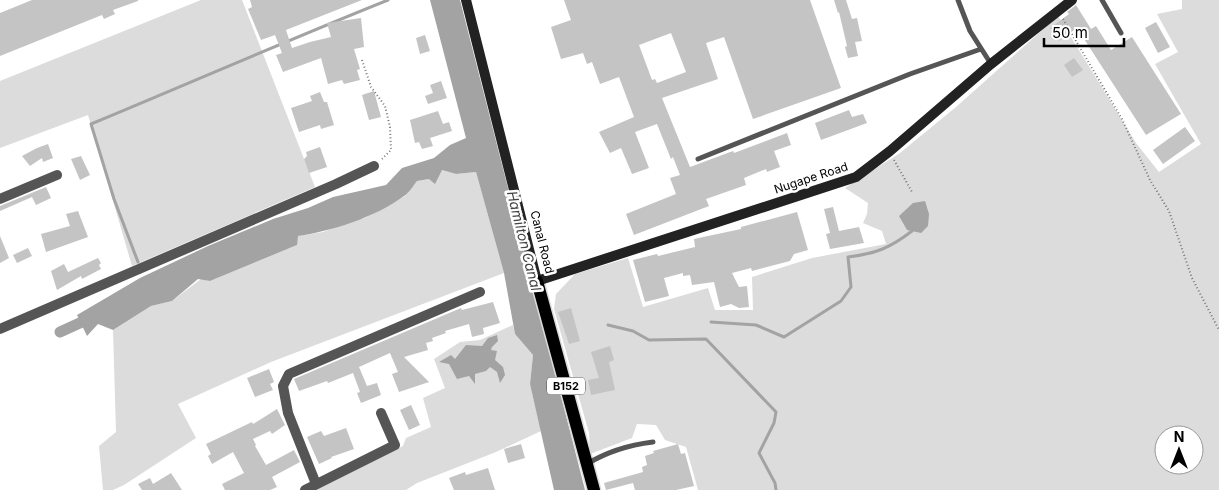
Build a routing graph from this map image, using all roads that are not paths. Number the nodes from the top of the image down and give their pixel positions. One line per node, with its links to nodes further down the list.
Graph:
1 (466, 0): 12 (main road, Canal Road)
2 (958, 0): 6 (lane)
3 (1072, 0): 7 (main road, Nugape Road)
4 (1102, 0): 5 (lane)
5 (1121, 33)
6 (982, 49): 7 (lane); 8 (lane)
7 (991, 64): 12 (main road, Nugape Road)
8 (698, 158)
9 (374, 166): 14 (street)
10 (57, 175): 11 (street)
11 (0, 198)
12 (537, 281): 17 (main road, Canal Road / B152)
13 (480, 292): 18 (street)
14 (0, 329)
15 (381, 413): 18 (street)
16 (653, 442): 17 (lane)
17 (587, 464): 20 (main road, Canal Road / B152)
18 (316, 484): 19 (street)
19 (305, 490)
20 (594, 490)

